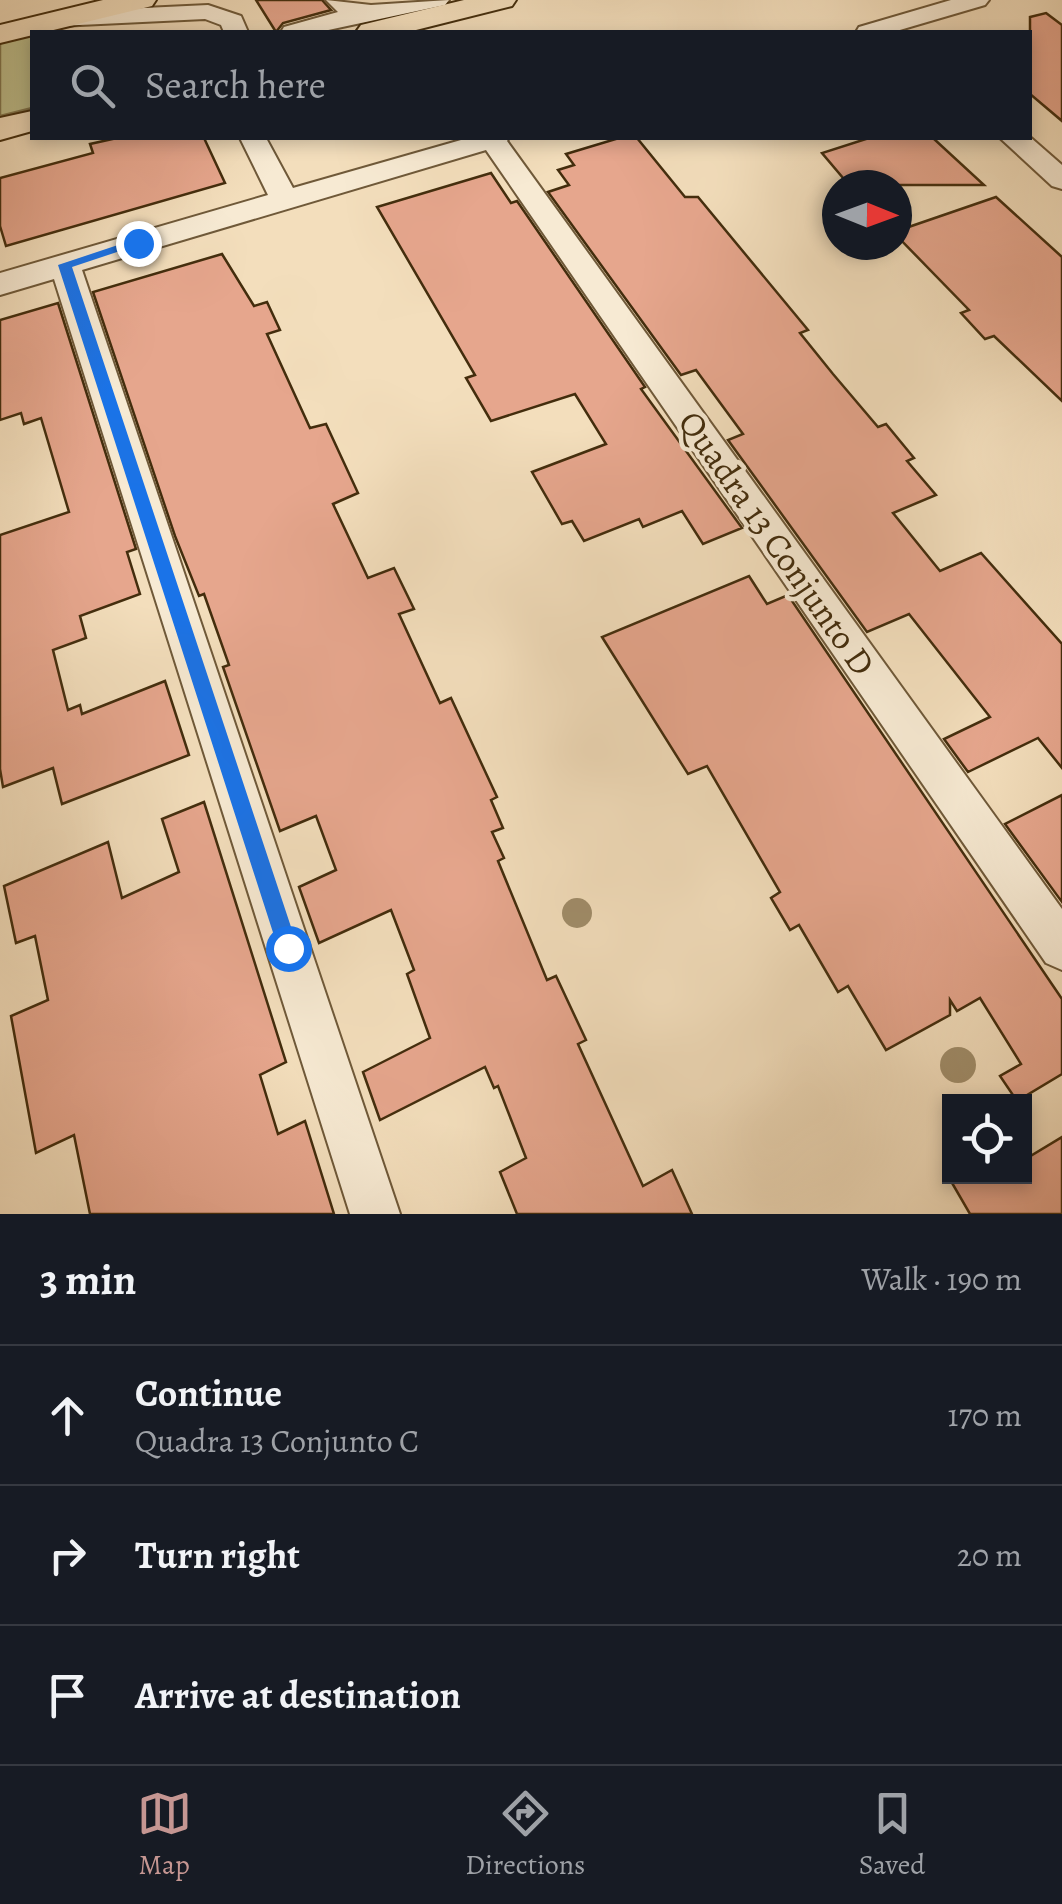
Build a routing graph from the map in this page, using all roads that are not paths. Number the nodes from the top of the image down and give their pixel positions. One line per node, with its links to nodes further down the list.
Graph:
1 (140, 0): 8 (main road)
2 (251, 0): 7 (street)
3 (338, 0): 9 (street)
4 (437, 0): 9 (street)
5 (502, 0): 9 (main road)
6 (977, 0): 12 (street)
7 (208, 12): 8 (street); 10 (street)
8 (59, 19): 13 (main road)
9 (370, 22): 11 (street)
10 (235, 30)
11 (309, 30)
12 (887, 30)
13 (0, 34)
14 (30, 121): 15 (main road)
15 (0, 129)
16 (254, 140): 21 (street)
17 (487, 140): 21 (street)
18 (495, 140): 24 (street, Quadra 13 Conjunto D)
19 (1016, 140): 20 (street)
20 (1062, 180)
21 (284, 200): 22 (street)
22 (65, 265): 23 (street); 25 (street)
23 (0, 284)
24 (1062, 947)
25 (375, 1214)

